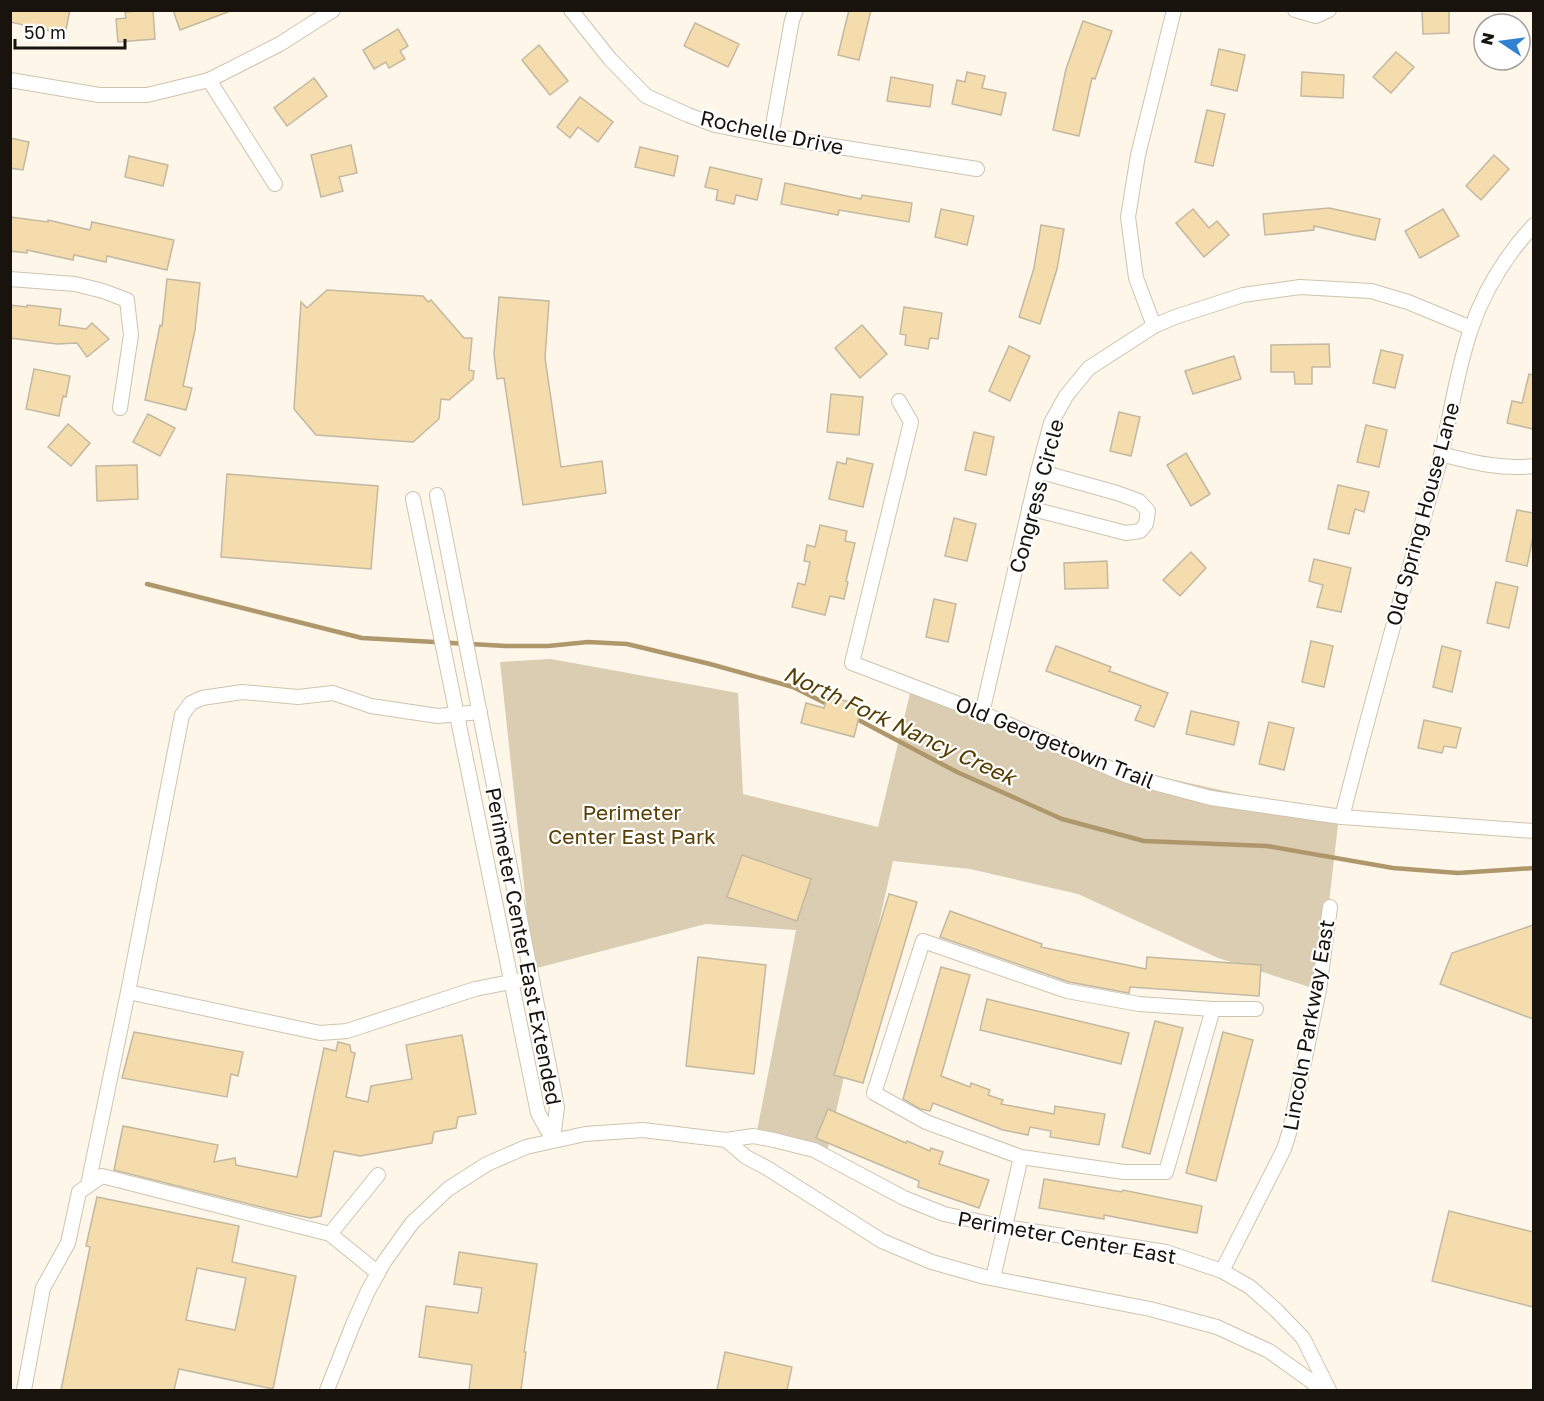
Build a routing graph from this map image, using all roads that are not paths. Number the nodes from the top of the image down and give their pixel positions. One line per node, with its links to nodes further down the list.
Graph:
1 (333, 10): 8 (street)
2 (571, 10): 9 (street, Rochelle Drive)
3 (796, 10): 9 (street)
4 (1174, 10): 14 (street)
5 (1295, 10): 6 (street)
6 (1329, 10)
7 (10, 80): 8 (street)
8 (209, 80): 11 (street)
9 (771, 136): 10 (street, Rochelle Drive)
10 (977, 169)
11 (275, 184)
12 (1533, 225): 15 (street, Old Spring House Lane)
13 (10, 279): 17 (street)
14 (1154, 326): 15 (street, Congress Circle); 20 (street, Congress Circle)
15 (1471, 328): 18 (street, Old Spring House Lane)
16 (899, 401): 25 (street, Old Georgetown Trail)
17 (120, 408)
18 (1441, 454): 19 (street); 27 (street, Old Spring House Lane)
19 (1533, 466)
20 (1038, 471): 23 (street, Congress Circle); 23 (street)
21 (437, 495): 24 (street, Perimeter Center East Extended)
22 (413, 499): 26 (street, Perimeter Center East Extended)
23 (1029, 508): 25 (street, Congress Circle)
24 (480, 712): 26 (street); 30 (street, Perimeter Center East Extended)
25 (982, 712): 27 (street, Old Georgetown Trail)
26 (457, 716): 31 (street, Perimeter Center East Extended); 32 (street)
27 (1342, 817): 28 (street, Old Georgetown Trail)
28 (1533, 831)
29 (1330, 907): 42 (street, Lincoln Parkway East)
30 (531, 978): 31 (street); 35 (street, Perimeter Center East Extended)
31 (512, 982): 32 (street); 35 (street, Perimeter Center East Extended)
32 (128, 992): 39 (street)
33 (1213, 1009): 34 (street); 37 (street); 37 (street)
34 (1256, 1009)
35 (553, 1140): 36 (street, Perimeter Center East); 43 (street, Perimeter Center East)
36 (726, 1140): 40 (street, Perimeter Center East); 44 (street)
37 (1021, 1157): 40 (street)
38 (378, 1175): 41 (street)
39 (88, 1185): 41 (street); 45 (street)
40 (1005, 1227): 42 (street, Perimeter Center East); 44 (street)
41 (330, 1234): 43 (street)
42 (1222, 1271): 48 (street, Perimeter Center East)
43 (378, 1273): 46 (street, Perimeter Center East)
44 (993, 1278): 47 (street)
45 (24, 1390)
46 (327, 1390)
47 (1320, 1390)
48 (1329, 1390)

